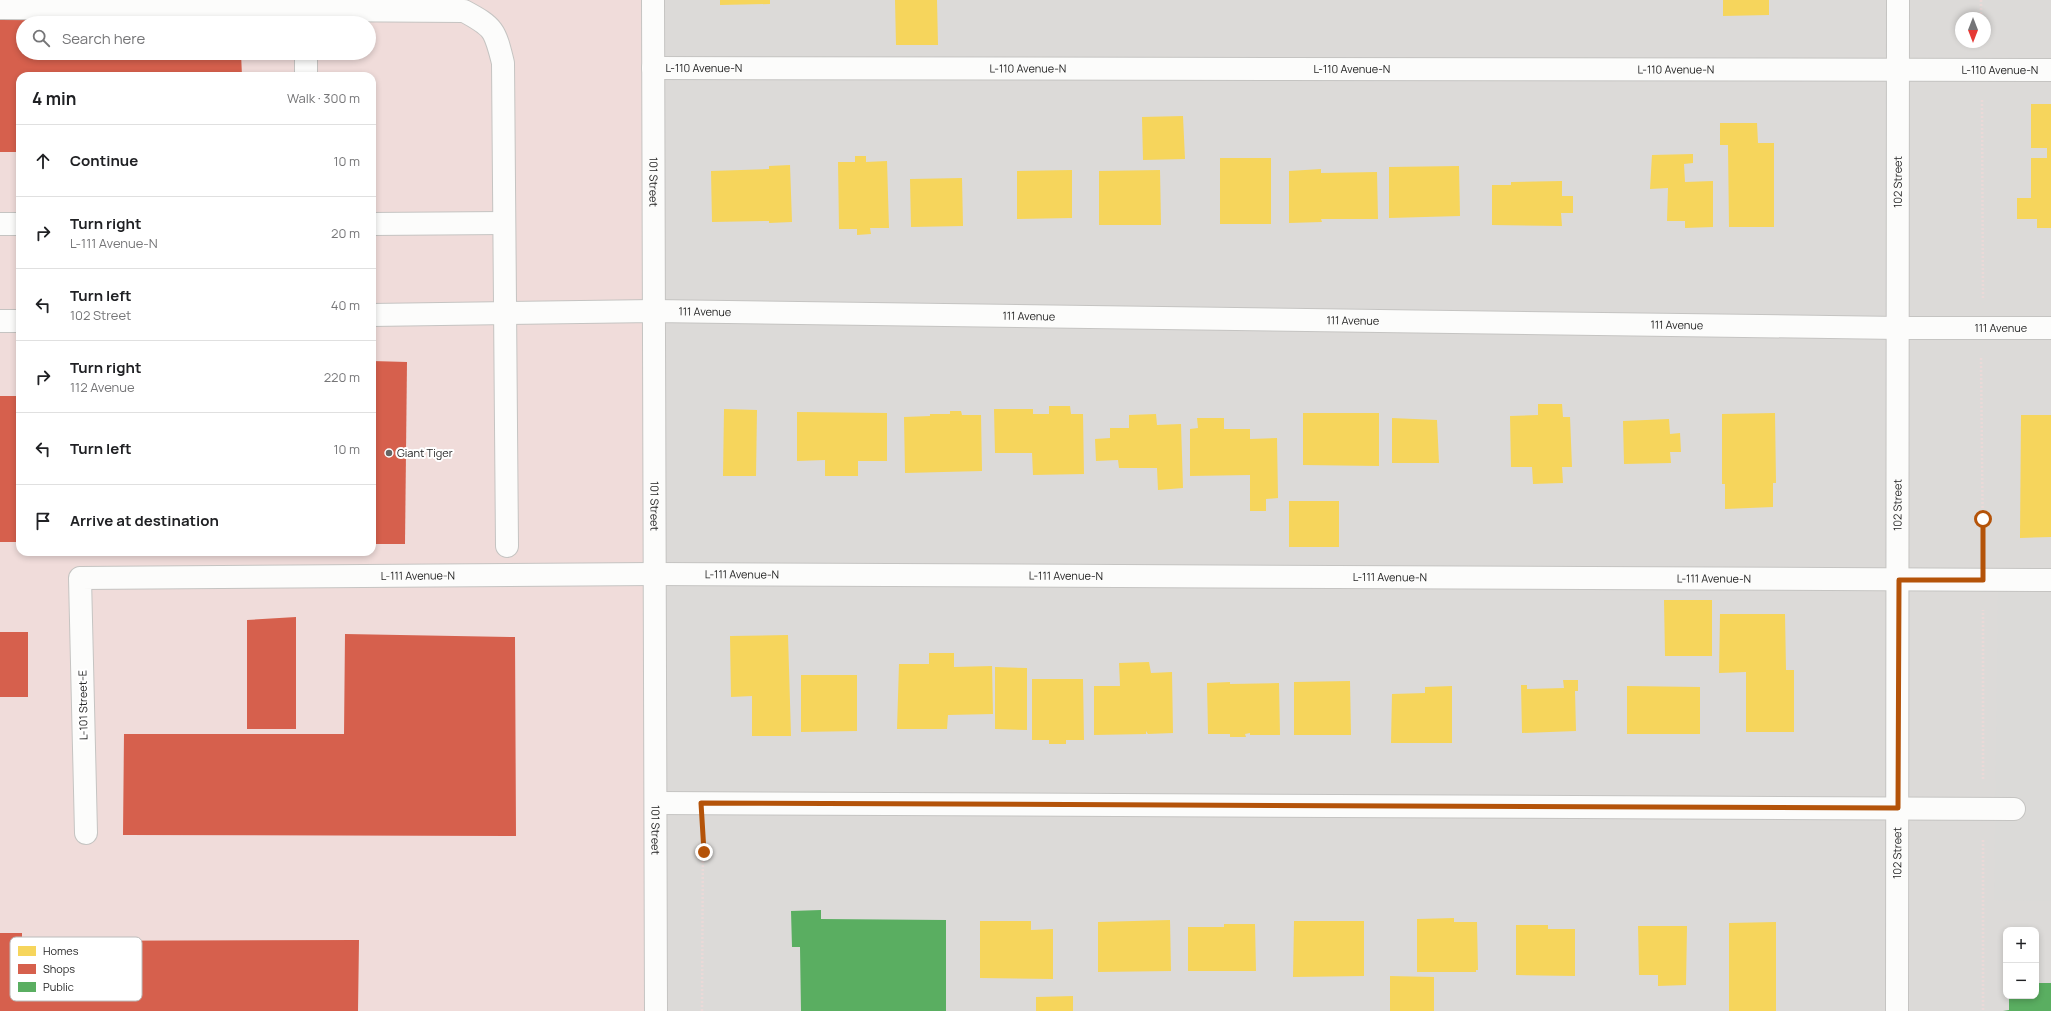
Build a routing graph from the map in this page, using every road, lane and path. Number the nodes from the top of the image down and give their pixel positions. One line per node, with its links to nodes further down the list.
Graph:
1 (653, 0): 8 (street, 101 Street)
2 (1898, 0): 9 (street, 102 Street)
3 (1981, 0): 6 (path)
4 (0, 8): 5 (street)
5 (306, 11): 13 (street)
6 (1981, 12)
7 (306, 60): 12 (street)
8 (653, 68): 9 (street, L-110 Avenue-N); 17 (street, 101 Street)
9 (1898, 70): 10 (street, L-110 Avenue-N); 22 (street, 102 Street)
10 (1982, 70): 11 (street, L-110 Avenue-N); 23 (path)
11 (2051, 70)
12 (306, 72)
13 (504, 223): 16 (street); 18 (street)
14 (0, 224): 15 (street)
15 (16, 224)
16 (376, 224)
17 (654, 311): 18 (street, 111 Avenue); 22 (street, 111 Avenue); 26 (street, 101 Street)
18 (505, 313): 19 (street, 111 Avenue); 25 (street)
19 (376, 315)
20 (0, 321): 21 (street)
21 (16, 321)
22 (1899, 328): 23 (street, 111 Avenue); 28 (street, 102 Street)
23 (1982, 328): 24 (street, 111 Avenue); 29 (path)
24 (2051, 328)
25 (507, 546)
26 (655, 574): 27 (street, L-111 Avenue-N); 28 (street, L-111 Avenue-N); 31 (street, 101 Street)
27 (80, 578): 36 (street, L-101 Street-E)
28 (1899, 580): 29 (street, L-111 Avenue-N); 33 (street, 102 Street)
29 (1983, 580): 30 (street, L-111 Avenue-N); 34 (path)
30 (2051, 580)
31 (656, 803): 32 (street); 37 (street, 101 Street)
32 (701, 803): 33 (street); 38 (path)
33 (1898, 808): 34 (street); 39 (street, 102 Street)
34 (1983, 809): 35 (street); 40 (path)
35 (2014, 809)
36 (86, 833)
37 (656, 1011)
38 (702, 1011)
39 (1897, 1011)
40 (1984, 1011)

